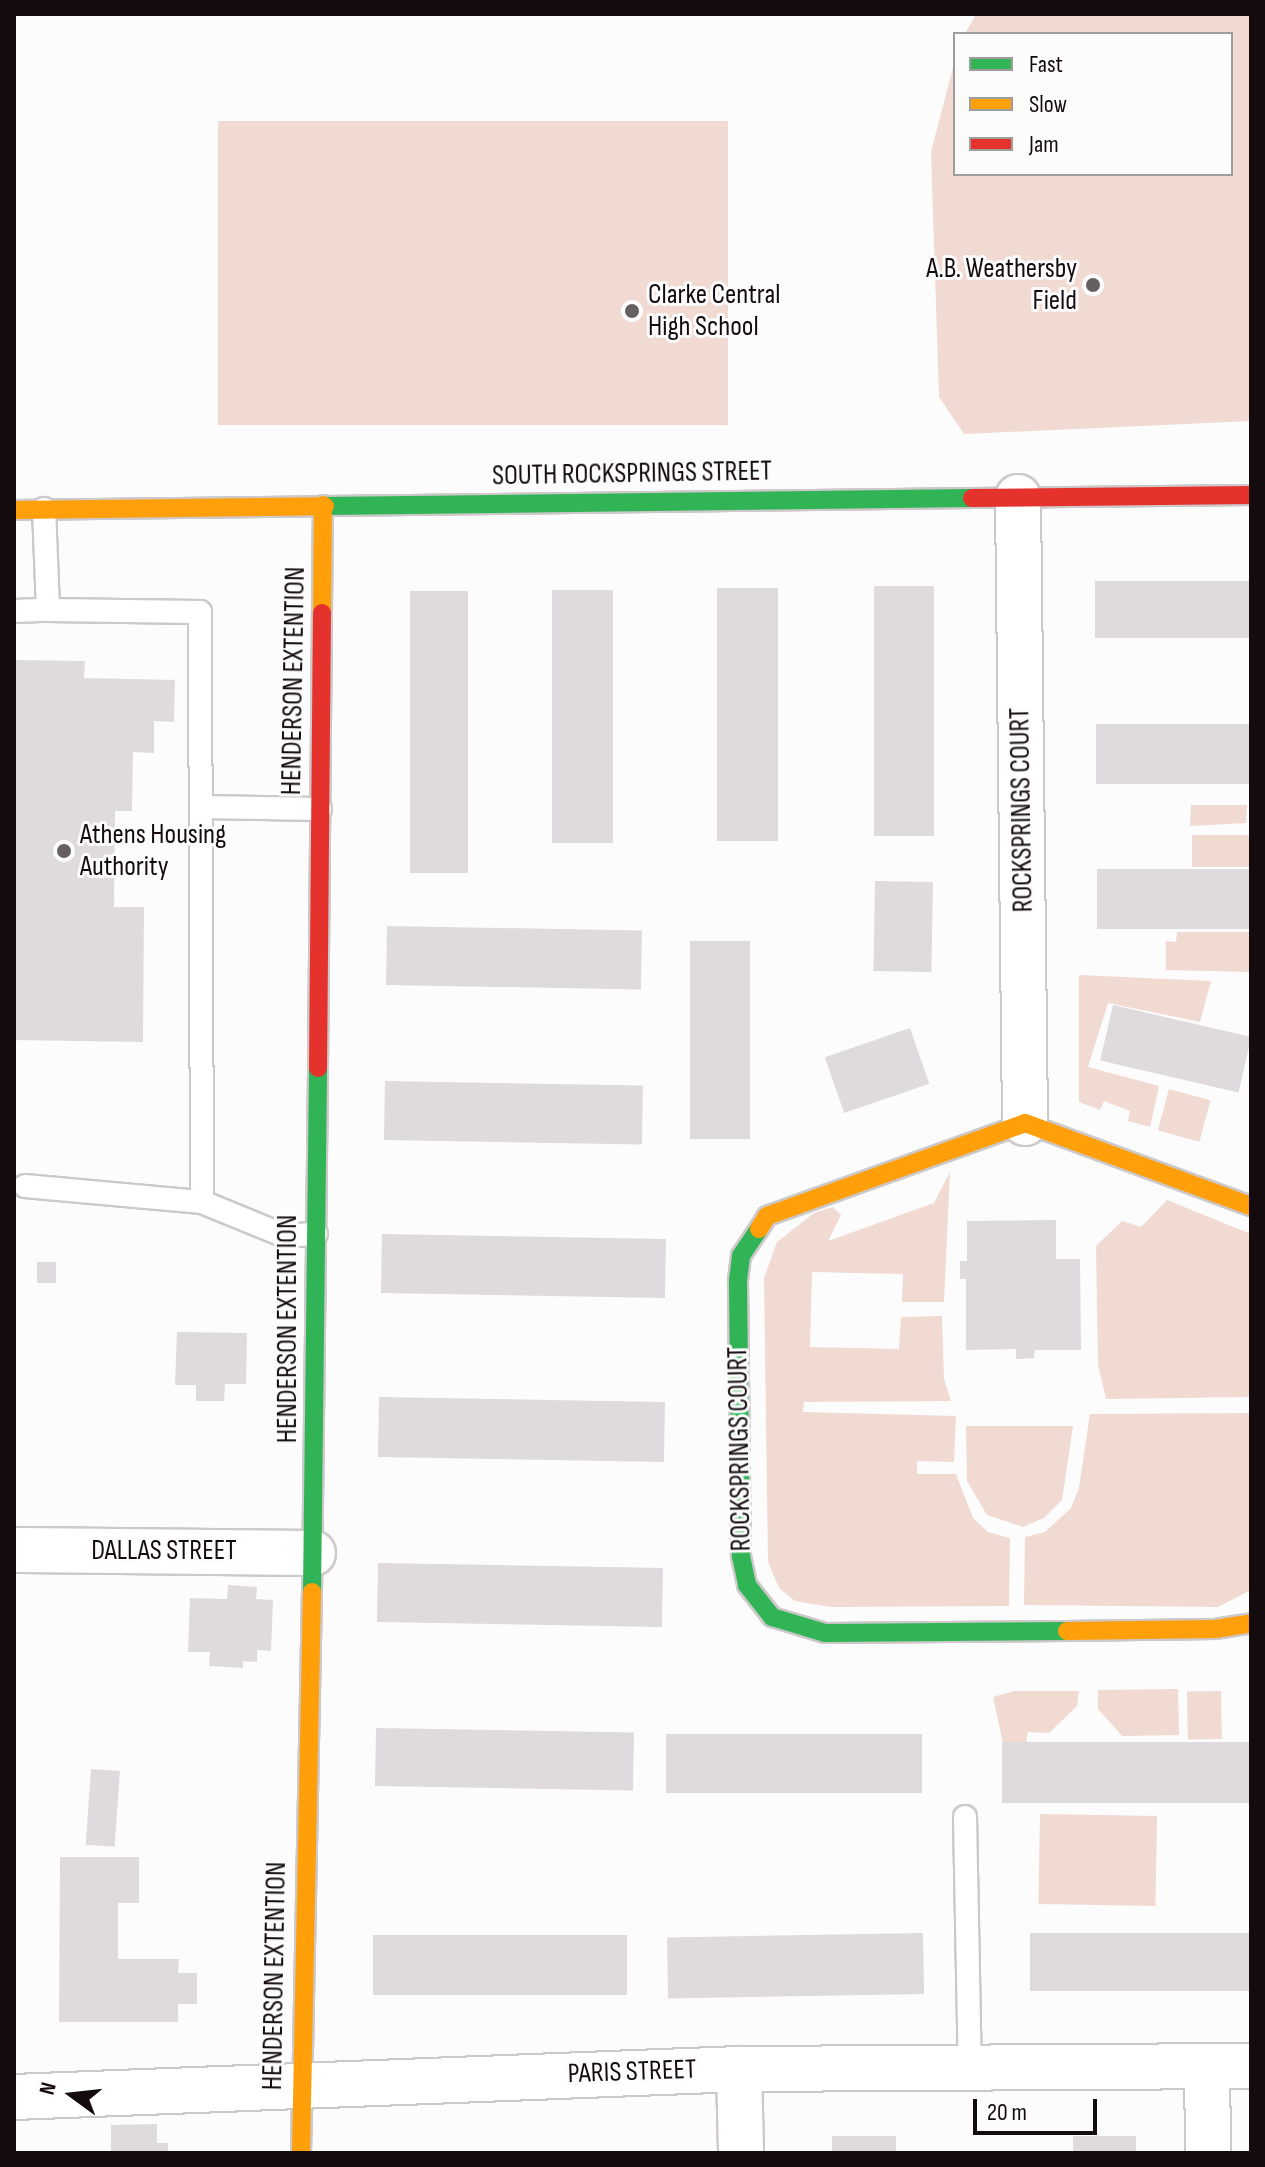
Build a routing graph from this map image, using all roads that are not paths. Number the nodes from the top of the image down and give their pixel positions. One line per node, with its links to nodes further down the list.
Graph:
1 (1251, 495): 2 (street, SOUTH ROCKSPRINGS STREET)
2 (1018, 497): 3 (street, SOUTH ROCKSPRINGS STREET); 10 (street, ROCKSPRINGS COURT)
3 (323, 505): 4 (street, SOUTH ROCKSPRINGS STREET); 9 (street, HENDERSON EXTENTION)
4 (44, 509): 5 (street, SOUTH ROCKSPRINGS STREET); 6 (lane)
5 (14, 510)
6 (48, 610): 7 (lane); 8 (lane)
7 (14, 611)
8 (201, 807): 9 (lane); 12 (lane)
9 (320, 809): 14 (street, HENDERSON EXTENTION)
10 (1025, 1123): 13 (street); 17 (street, ROCKSPRINGS COURT)
11 (25, 1186): 12 (lane)
12 (202, 1202): 14 (lane)
13 (1251, 1206)
14 (316, 1234): 16 (street, HENDERSON EXTENTION)
15 (14, 1550): 16 (street, DALLAS STREET)
16 (313, 1553): 23 (street, HENDERSON EXTENTION)
17 (1251, 1623)
18 (965, 1817): 21 (lane)
19 (1207, 2066): 20 (street, PARIS STREET); 21 (street, PARIS STREET); 27 (street)
20 (1251, 2066)
21 (970, 2067): 22 (street, PARIS STREET)
22 (739, 2069): 23 (street, PARIS STREET); 26 (street)
23 (300, 2083): 24 (street, PARIS STREET); 25 (street, HENDERSON EXTENTION)
24 (14, 2097)
25 (301, 2153)
26 (741, 2153)
27 (1208, 2153)

